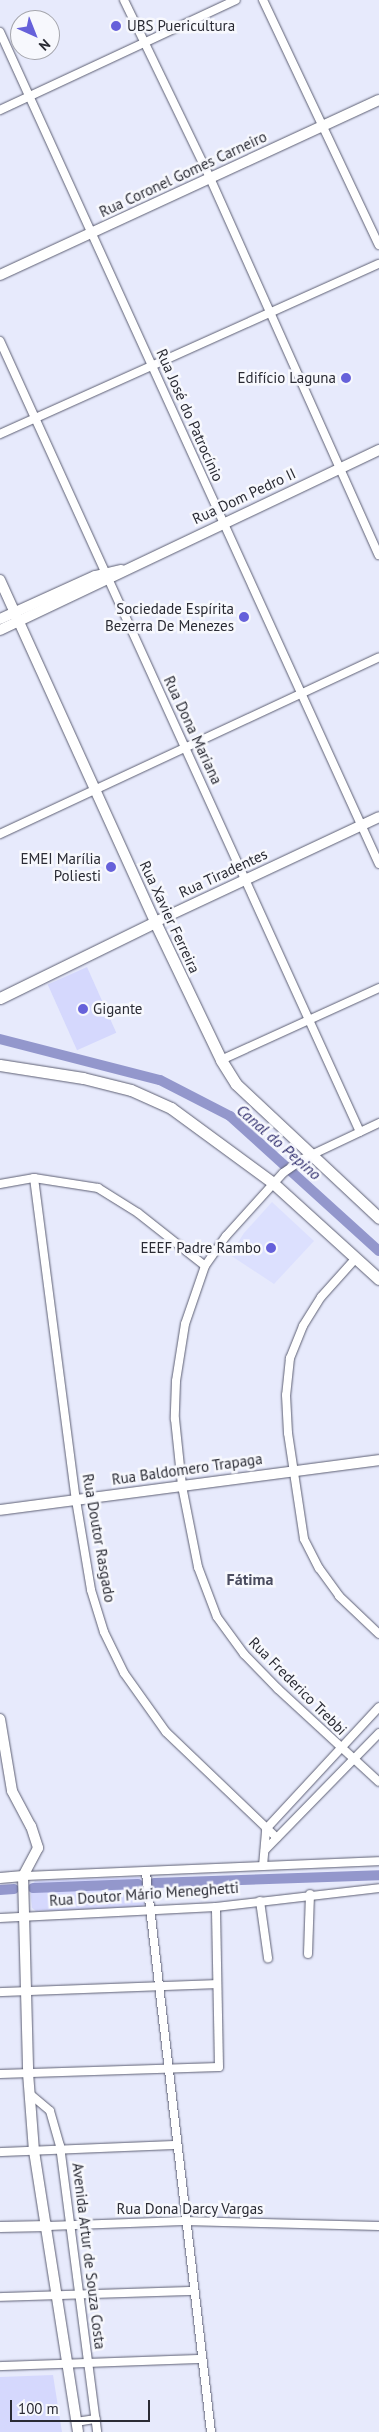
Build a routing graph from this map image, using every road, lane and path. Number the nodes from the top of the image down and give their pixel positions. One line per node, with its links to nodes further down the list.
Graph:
1 (124, 0): 5 (street)
2 (236, 0): 5 (street)
3 (263, 0): 9 (street)
4 (0, 32): 6 (street, Rua José do Patrocínio)
5 (144, 45): 6 (street); 10 (street)
6 (29, 96): 8 (street); 11 (street, Rua José do Patrocínio)
7 (379, 100): 9 (street, Rua Coronel Gomes Carneiro)
8 (0, 110)
9 (324, 127): 10 (street, Rua Coronel Gomes Carneiro); 12 (street)
10 (210, 178): 11 (street, Rua Coronel Gomes Carneiro); 15 (street)
11 (91, 233): 14 (street, Rua Coronel Gomes Carneiro); 17 (street, Rua José do Patrocínio)
12 (379, 245)
13 (379, 264): 15 (street)
14 (0, 275)
15 (269, 312): 17 (street); 21 (street)
16 (0, 341): 18 (street, Rua Dona Mariana)
17 (154, 365): 18 (street); 22 (street, Rua José do Patrocínio)
18 (34, 419): 19 (street); 24 (street, Rua Dona Mariana)
19 (0, 434)
20 (379, 450): 21 (street, Rua Dom Pedro II)
21 (340, 468): 22 (street, Rua Dom Pedro II); 23 (street)
22 (223, 522): 24 (street, Rua Dom Pedro II); 30 (street, Rua José do Patrocínio)
23 (379, 554)
24 (108, 577): 26 (street, Rua Dom Pedro II); 31 (street, Rua Dona Mariana)
25 (0, 580): 26 (street, Rua Xavier Ferreira)
26 (17, 617): 27 (street, Rua Dom Pedro II); 28 (street, Rua Dom Pedro II); 32 (street, Rua Xavier Ferreira)
27 (0, 619)
28 (0, 630)
29 (379, 657): 30 (street)
30 (300, 693): 31 (street); 34 (street, Rua José do Patrocínio)
31 (186, 748): 32 (street); 37 (street, Rua Dona Mariana)
32 (95, 789): 35 (street); 38 (street, Rua Xavier Ferreira)
33 (379, 817): 34 (street, Rua Tiradentes)
34 (361, 825): 36 (street, Rua José do Patrocínio); 37 (street, Rua Tiradentes)
35 (0, 834)
36 (379, 864)
37 (246, 879): 38 (street, Rua Tiradentes); 41 (street, Rua Dona Mariana)
38 (155, 922): 40 (main road, Rua Tiradentes); 42 (main road, Rua Xavier Ferreira)
39 (379, 988): 41 (street)
40 (0, 998)
41 (308, 1020): 42 (street); 45 (street, Rua Dona Mariana)
42 (221, 1060): 46 (main road, Rua Xavier Ferreira)
43 (0, 1065): 48 (main road)
44 (379, 1123): 45 (street, Rua Frederico Trebbi)
45 (360, 1132): 46 (street, Rua Frederico Trebbi)
46 (307, 1157): 48 (street, Rua Frederico Trebbi); 50 (main road, Rua Xavier Ferreira)
47 (34, 1178): 49 (street); 52 (street); 57 (street, Rua Doutor Rasgado)
48 (273, 1182): 51 (main road); 52 (street, Rua Frederico Trebbi)
49 (0, 1184)
50 (379, 1218)
51 (356, 1258): 53 (main road); 55 (street)
52 (205, 1266): 56 (street, Rua Frederico Trebbi)
53 (379, 1280)
54 (379, 1460): 55 (street, Rua Baldomero Trapaga)
55 (293, 1470): 56 (street, Rua Baldomero Trapaga); 59 (street)
56 (182, 1486): 57 (street, Rua Baldomero Trapaga); 63 (street, Rua Frederico Trebbi)
57 (76, 1500): 58 (street, Rua Baldomero Trapaga); 67 (street, Rua Doutor Rasgado)
58 (0, 1510)
59 (379, 1634)
60 (379, 1707): 63 (street)
61 (0, 1719): 64 (street)
62 (379, 1733): 65 (street)
63 (342, 1748): 65 (street, Rua Frederico Trebbi); 67 (street)
64 (3, 1755): 73 (street)
65 (353, 1760): 66 (street, Rua Frederico Trebbi); 68 (street)
66 (379, 1782)
67 (266, 1829): 68 (street, Rua Doutor Rasgado); 69 (street)
68 (277, 1838): 69 (street)
69 (265, 1850): 71 (street)
70 (379, 1861): 71 (street, Rua Doutor Mário Meneghetti)
71 (263, 1866): 72 (street, Rua Doutor Mário Meneghetti)
72 (146, 1873): 73 (street, Rua Doutor Mário Meneghetti); 79 (street)
73 (24, 1876): 74 (street, Rua Doutor Mário Meneghetti); 80 (street)
74 (0, 1878)
75 (379, 1888): 76 (street, Rua Doutor Mário Meneghetti)
76 (310, 1894): 77 (street, Rua Doutor Mário Meneghetti); 82 (street)
77 (260, 1900): 78 (street, Rua Doutor Mário Meneghetti); 83 (street)
78 (216, 1907): 79 (street, Rua Doutor Mário Meneghetti); 84 (street)
79 (150, 1910): 80 (street, Rua Doutor Mário Meneghetti); 85 (street)
80 (26, 1916): 81 (street, Rua Doutor Mário Meneghetti); 86 (street)
81 (0, 1918)
82 (308, 1954)
83 (268, 1958)
84 (215, 1984): 85 (street); 88 (street)
85 (158, 1987): 86 (street); 88 (street)
86 (28, 1991): 87 (street); 89 (street)
87 (0, 1992)
88 (167, 2067): 89 (street); 92 (street)
89 (28, 2073): 90 (street); 91 (street)
90 (0, 2074)
91 (30, 2094): 93 (street); 96 (street, Avenida Artur de Souza Costa)
92 (176, 2145): 93 (street); 95 (street)
93 (34, 2151): 94 (street); 97 (street)
94 (0, 2152)
95 (184, 2221): 96 (street, Rua Dona Darcy Vargas); 98 (street, Rua Dona Darcy Vargas); 100 (street)
96 (70, 2225): 97 (street, Rua Dona Darcy Vargas); 101 (street, Avenida Artur de Souza Costa)
97 (48, 2226): 99 (street, Rua Dona Darcy Vargas); 102 (street)
98 (379, 2226)
99 (0, 2227)
100 (193, 2291): 101 (street); 104 (street)
101 (79, 2293): 102 (street); 105 (street, Avenida Artur de Souza Costa)
102 (58, 2294): 103 (street); 106 (street)
103 (0, 2297)
104 (201, 2359): 105 (street); 111 (street)
105 (88, 2363): 106 (street); 108 (street, Avenida Artur de Souza Costa)
106 (66, 2364): 107 (street); 109 (street)
107 (0, 2366)
108 (96, 2419): 109 (street); 110 (street, Avenida Artur de Souza Costa)
109 (77, 2427)
110 (98, 2432)
111 (211, 2432)

